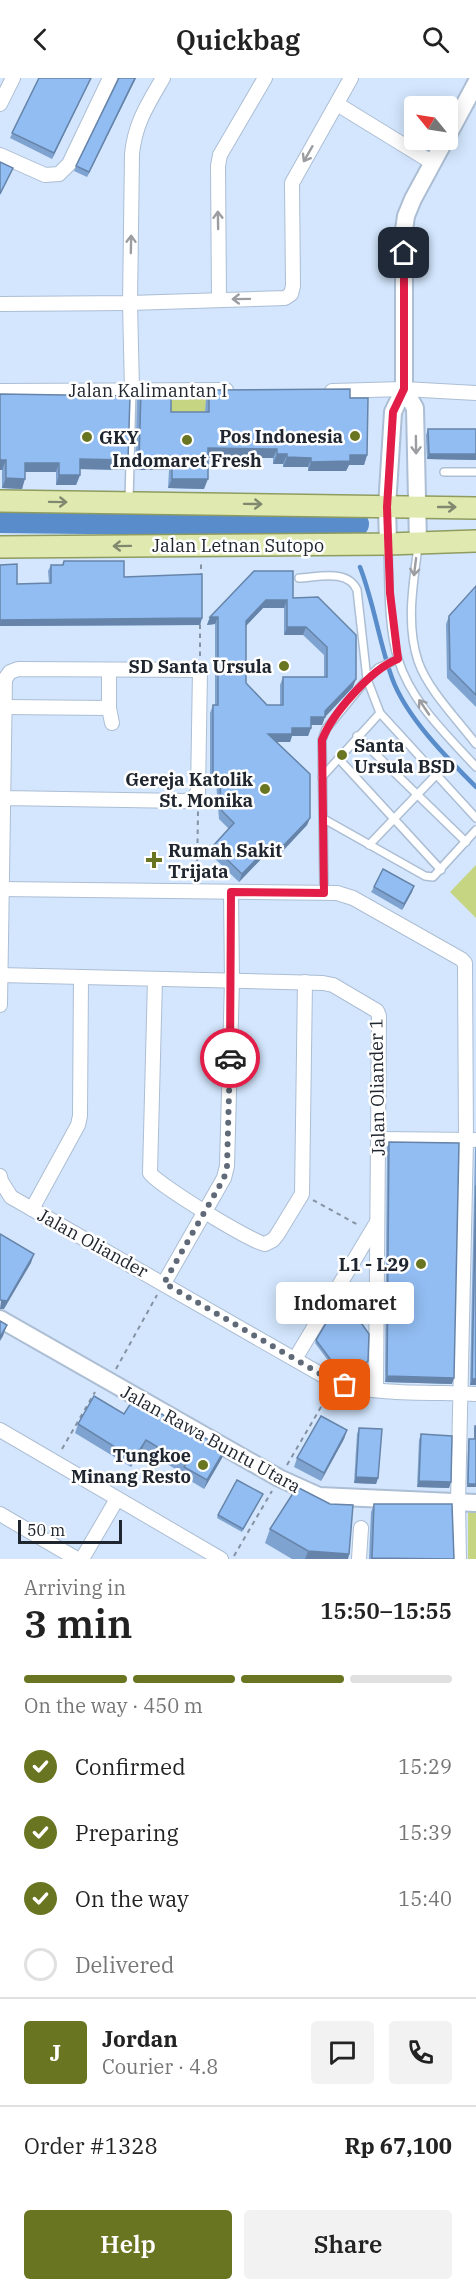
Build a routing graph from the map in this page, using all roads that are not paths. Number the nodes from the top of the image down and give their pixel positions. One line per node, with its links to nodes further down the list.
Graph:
1 (13, 78): 7 (street)
2 (110, 78): 11 (street)
3 (163, 78): 14 (street, one-way to 3)
4 (265, 78): 13 (street, one-way to 4)
5 (351, 78): 8 (street)
6 (476, 83): 9 (street)
7 (0, 104)
8 (337, 104): 12 (street); 13 (street, one-way to 13)
9 (458, 116)
10 (440, 150): 12 (street)
11 (0, 155)
12 (433, 163): 16 (street)
13 (219, 300): 14 (street)
14 (130, 303): 15 (street); 17 (street)
15 (0, 304)
16 (404, 389): 20 (street); 21 (street); 26 (street); 27 (street, one-way to 27)
17 (132, 390): 18 (street, Jalan Kalimantan I); 19 (street, Jalan Kalimantan I); 25 (lane)
18 (239, 390)
19 (0, 391)
20 (322, 391)
21 (476, 393)
22 (444, 472): 23 (lane)
23 (476, 472)
24 (0, 501): 25 (main road, one-way to 25)
25 (129, 503): 26 (main road, one-way to 26)
26 (387, 507): 27 (main road); 30 (street)
27 (418, 507): 28 (main road, one-way to 28); 31 (street)
28 (476, 507)
29 (476, 541): 31 (main road, Jalan Letnan Sutopo)
30 (388, 544): 31 (main road, Jalan Letnan Sutopo); 32 (main road, Jalan Letnan Sutopo, one-way to 32); 34 (lane)
31 (418, 544): 42 (lane, one-way to 42)
32 (0, 547)
33 (299, 578): 36 (lane)
34 (394, 660): 36 (lane); 44 (lane, one-way to 34)
35 (109, 670): 37 (street); 38 (street); 48 (street)
36 (367, 680): 39 (lane); 46 (lane)
37 (4, 707): 38 (street); 48 (street)
38 (109, 708): 40 (street)
39 (380, 713): 41 (lane); 45 (lane)
40 (112, 723)
41 (357, 736): 43 (lane); 47 (lane)
42 (476, 744)
43 (339, 759): 46 (lane); 49 (lane)
44 (476, 767)
45 (436, 775): 47 (lane); 50 (lane)
46 (322, 777): 51 (lane)
47 (416, 795): 49 (lane); 53 (lane)
48 (3, 798): 56 (street)
49 (394, 818): 54 (lane); 55 (lane)
50 (476, 818)
51 (324, 819): 54 (lane); 58 (lane)
52 (476, 830): 53 (lane)
53 (466, 842): 55 (lane)
54 (369, 844): 55 (lane)
55 (441, 870)
56 (1, 889): 57 (street); 59 (street)
57 (231, 892): 58 (street); 62 (street)
58 (324, 893): 66 (street)
59 (0, 975): 60 (street, Jalan Oliander 1); 64 (street)
60 (81, 977): 61 (street, Jalan Oliander 1); 68 (street)
61 (155, 979): 62 (street, Jalan Oliander 1); 69 (street)
62 (232, 981): 63 (street, Jalan Oliander 1); 69 (street)
63 (305, 982): 65 (street, Jalan Oliander 1); 69 (street)
64 (0, 1005)
65 (379, 1139): 66 (street); 70 (street, Jalan Oliander 1)
66 (471, 1140): 75 (street)
67 (0, 1176): 68 (street, Jalan Oliander)
68 (32, 1209): 71 (street, Jalan Oliander)
69 (205, 1210): 71 (street)
70 (374, 1227): 73 (street, Jalan Oliander 1); 74 (street, Jalan Oliander 1)
71 (164, 1283): 73 (street, Jalan Oliander)
72 (0, 1319): 79 (street, Jalan Rawa Buntu Utara)
73 (295, 1359): 74 (street, Jalan Oliander)
74 (376, 1389): 75 (street, Jalan Oliander)
75 (461, 1394): 76 (street, Jalan Oliander); 79 (street)
76 (476, 1394)
77 (0, 1430): 78 (street)
78 (117, 1499): 83 (street); 84 (street)
79 (458, 1503): 80 (street, Jalan Rawa Buntu Utara); 86 (street)
80 (476, 1503)
81 (0, 1514): 83 (street)
82 (361, 1528): 85 (street)
83 (79, 1559)
84 (221, 1559)
85 (359, 1559)
86 (459, 1559)

